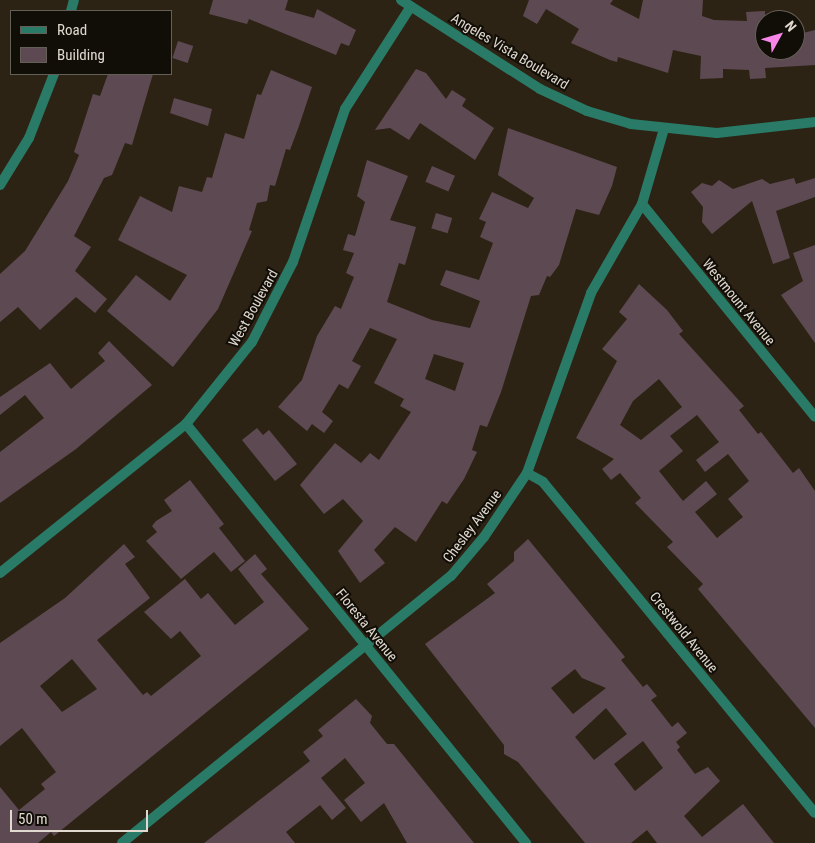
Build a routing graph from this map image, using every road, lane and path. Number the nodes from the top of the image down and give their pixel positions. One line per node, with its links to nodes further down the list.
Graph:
1 (401, 0): 2 (street, Angeles Vista Boulevard)
2 (411, 6): 5 (street, Angeles Vista Boulevard); 9 (street, West Boulevard)
3 (54, 75): 6 (street)
4 (815, 122): 5 (street, Angeles Vista Boulevard)
5 (664, 129): 7 (street, Chesley Avenue)
6 (0, 185)
7 (642, 204): 8 (street, Westmount Avenue); 10 (street, Chesley Avenue)
8 (815, 416)
9 (186, 424): 11 (street, West Boulevard); 12 (street, Floresta Avenue)
10 (527, 472): 12 (street, Chesley Avenue); 13 (street, Crestwold Avenue)
11 (0, 574)
12 (367, 647): 14 (street, Chesley Avenue); 15 (street, Floresta Avenue)
13 (815, 813)
14 (122, 843)
15 (526, 843)

